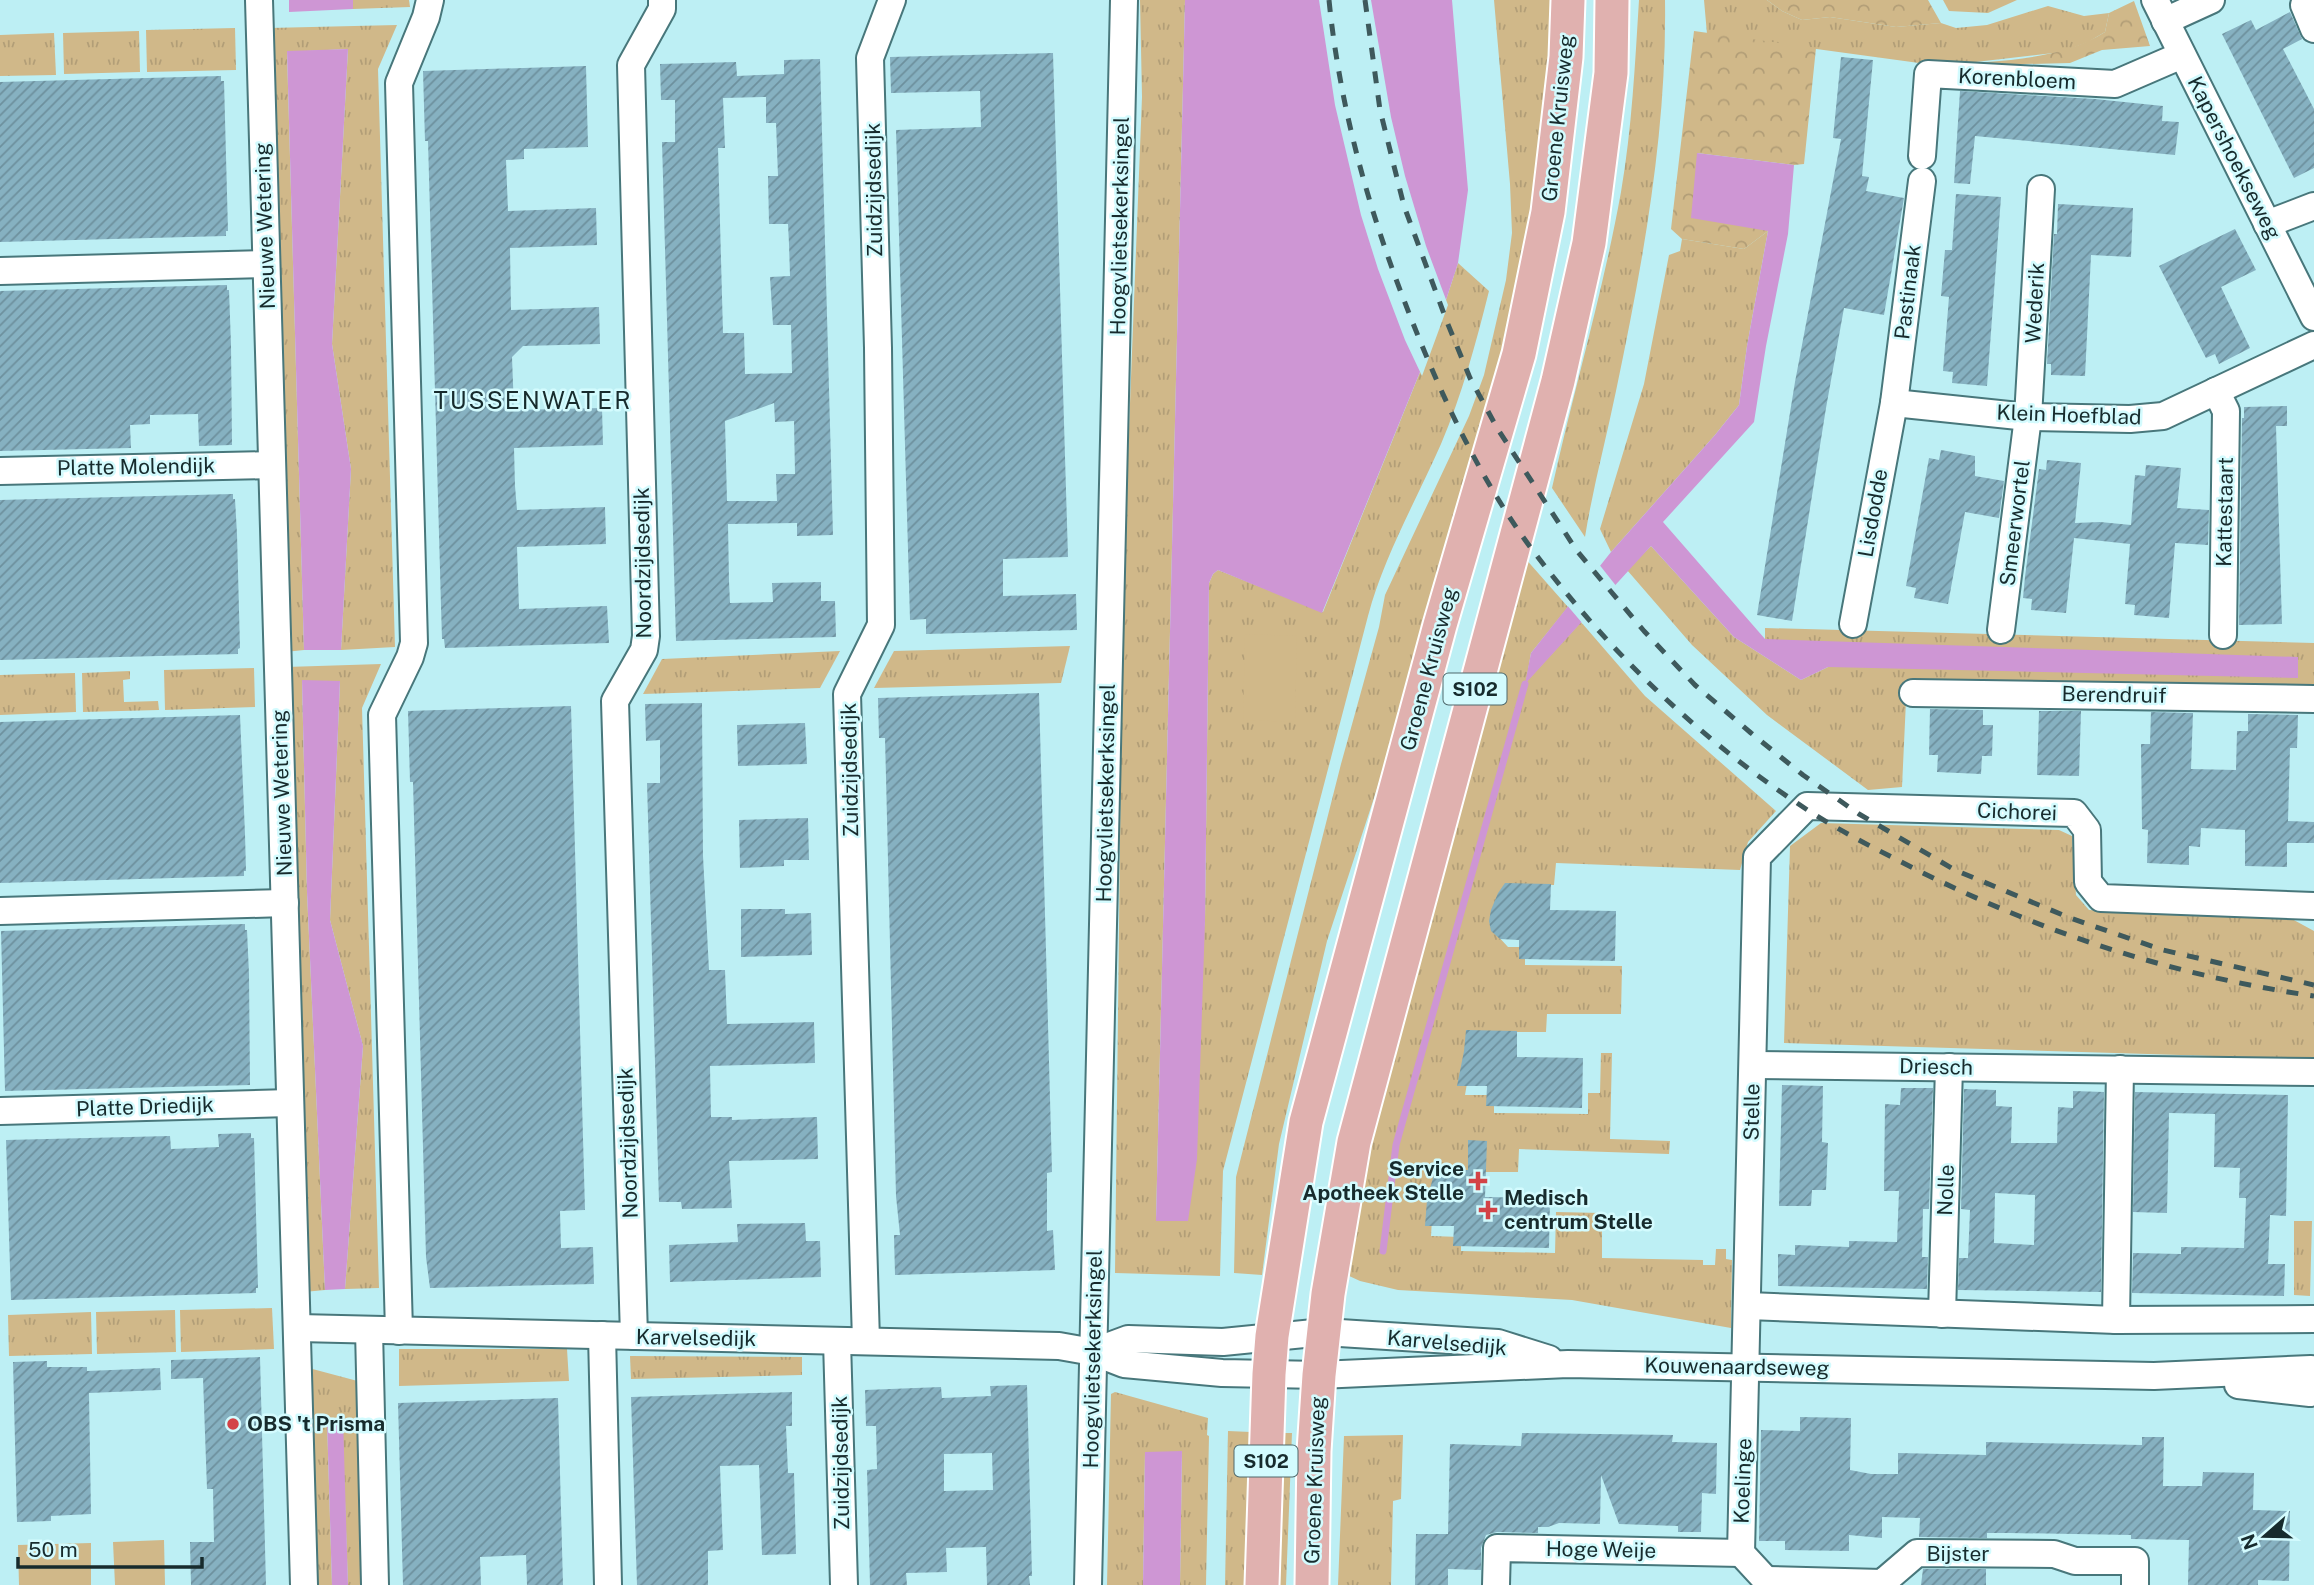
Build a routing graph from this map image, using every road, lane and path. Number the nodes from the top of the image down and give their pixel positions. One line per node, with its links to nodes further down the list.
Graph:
1 (259, 0): 15 (street, Nieuwe Wetering)
2 (430, 0): 45 (street)
3 (662, 0): 48 (street, Noordzijdsedijk)
4 (892, 0): 51 (street, Zuidzijdsedijk)
5 (1125, 0): 52 (street, Hoogvlietsekerksingel)
6 (1569, 0): 49 (main road, Groene Kruisweg / S102)
7 (1612, 0): 46 (main road, Groene Kruisweg / S102)
8 (2211, 0): 9 (street)
9 (2160, 11): 10 (street, Kapershoekseweg)
10 (2182, 55): 11 (street, Korenbloem); 14 (street, Kapershoekseweg)
11 (1922, 169): 20 (street, Pastinaak)
12 (2041, 189): 21 (street, Wederik)
13 (2314, 206): 14 (street)
14 (2267, 224): 17 (street, Kapershoekseweg)
15 (266, 264): 16 (street); 22 (street, Nieuwe Wetering)
16 (0, 271)
17 (2314, 317)
18 (2314, 345): 19 (street, Klein Hoefblad)
19 (2216, 391): 21 (street, Klein Hoefblad); 26 (street, Kattestaart)
20 (1894, 403): 21 (street, Klein Hoefblad); 24 (street, Lisdodde)
21 (2028, 417): 25 (street, Smeerwortel)
22 (272, 464): 23 (street, Platte Molendijk); 30 (street, Nieuwe Wetering)
23 (0, 471)
24 (1853, 624)
25 (2001, 630)
26 (2223, 635)
27 (1913, 693): 28 (street, Berendruif)
28 (2314, 699)
29 (1757, 857): 31 (street, Cichorei); 33 (street, Stelle)
30 (285, 903): 32 (street); 37 (street, Nieuwe Wetering)
31 (2314, 906)
32 (0, 911)
33 (1753, 1065): 34 (street, Driesch); 39 (street, Stelle)
34 (1949, 1067): 35 (street, Driesch); 40 (street, Nolle)
35 (2120, 1069): 36 (street, Driesch); 42 (street)
36 (2314, 1072)
37 (290, 1104): 38 (street, Platte Driedijk); 43 (street, Nieuwe Wetering)
38 (0, 1111)
39 (1748, 1306): 40 (street); 54 (street, Stelle)
40 (1942, 1314): 42 (street)
41 (2314, 1319): 42 (street)
42 (2116, 1321)
43 (299, 1328): 44 (street, Karvelsedijk); 60 (street, Nieuwe Wetering)
44 (369, 1330): 45 (street, Karvelsedijk); 61 (street)
45 (399, 1331): 47 (street, Karvelsedijk)
46 (1324, 1332): 49 (street); 53 (street, Karvelsedijk); 56 (main road, Groene Kruisweg / S102)
47 (602, 1335): 48 (street, Karvelsedijk); 62 (street)
48 (634, 1336): 50 (street, Karvelsedijk)
49 (1272, 1336): 52 (street); 55 (main road, Groene Kruisweg / S102)
50 (837, 1341): 51 (street, Karvelsedijk); 63 (street, Zuidzijdsedijk)
51 (866, 1341): 52 (street, Karvelsedijk)
52 (1093, 1352): 55 (street, Karvelsedijk); 64 (street, Hoogvlietsekerksingel)
53 (1568, 1364): 54 (street, Kouwenaardseweg); 56 (street, Kouwenaardseweg)
54 (1746, 1367): 57 (street, Kouwenaardseweg); 58 (street, Koelinge)
55 (1269, 1374): 56 (street, Groene Kruisweg); 65 (main road, Groene Kruisweg / S102)
56 (1319, 1375): 66 (main road, Groene Kruisweg / S102)
57 (2312, 1381)
58 (1741, 1553): 59 (street, Koelinge); 67 (street, Hoge Weije)
59 (1766, 1583): 68 (street, Bijster)
60 (304, 1585)
61 (375, 1585)
62 (608, 1585)
63 (844, 1585)
64 (1088, 1585)
65 (1262, 1585)
66 (1311, 1585)
67 (1496, 1585)
68 (2135, 1585)

